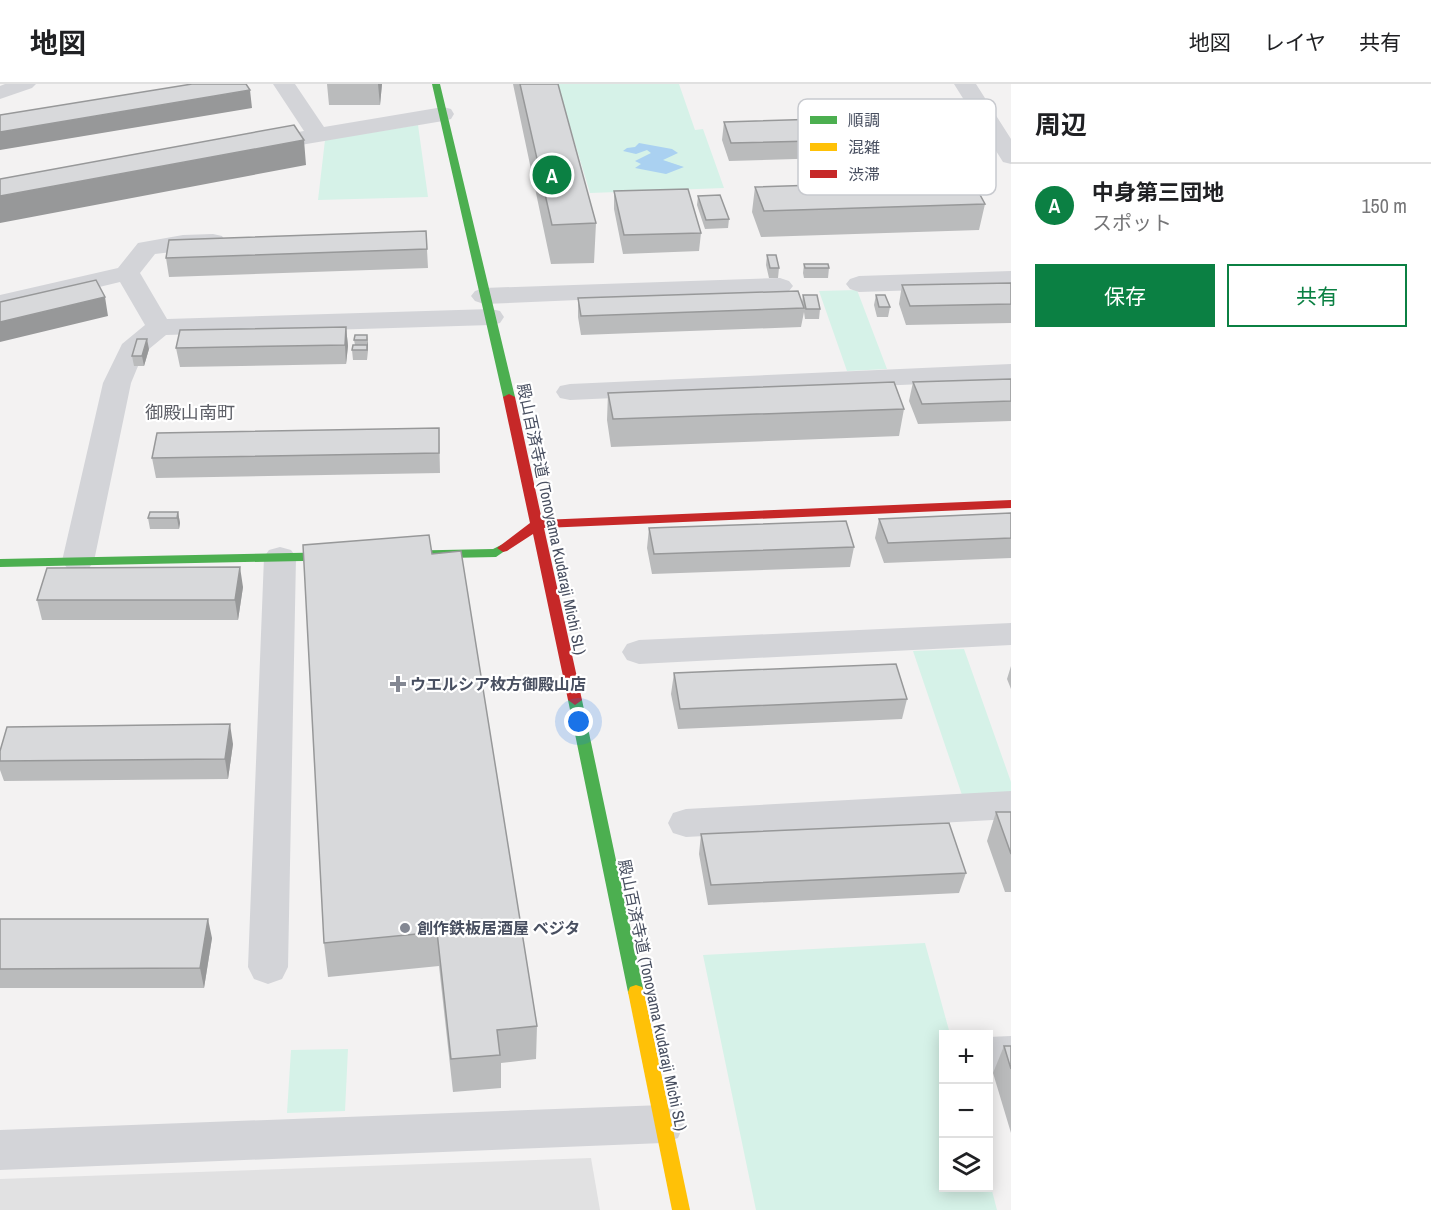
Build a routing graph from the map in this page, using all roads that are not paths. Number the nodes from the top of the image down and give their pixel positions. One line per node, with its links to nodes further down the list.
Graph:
1 (24, 84): 5 (street)
2 (284, 84): 10 (street)
3 (436, 84): 9 (street, 殿山百済寺道 (Tonoyama Kudaraji Michi SL))
4 (965, 84): 6 (street)
5 (0, 93)
6 (974, 99)
7 (1011, 111): 8 (street)
8 (996, 112)
9 (443, 114): 10 (street); 20 (street, 殿山百済寺道 (Tonoyama Kudaraji Michi SL))
10 (317, 134): 12 (street)
11 (996, 134): 13 (street)
12 (235, 149)
13 (1011, 157)
14 (240, 240): 15 (street)
15 (127, 273): 19 (street); 21 (street)
16 (1011, 279): 17 (street)
17 (859, 284)
18 (780, 286): 20 (street)
19 (0, 303)
20 (487, 306): 21 (street); 25 (street, 殿山百済寺道 (Tonoyama Kudaraji Michi SL))
21 (159, 327): 27 (street)
22 (1011, 372): 23 (street)
23 (570, 392)
24 (1011, 504): 25 (street)
25 (538, 524): 26 (street); 36 (street, 殿山百済寺道 (Tonoyama Kudaraji Michi SL))
26 (280, 557): 27 (street); 33 (street)
27 (78, 561): 28 (street)
28 (0, 563)
29 (1011, 634): 30 (street)
30 (639, 652)
31 (1011, 805): 32 (street)
32 (686, 823)
33 (268, 967)
34 (1011, 1054): 35 (street)
35 (993, 1055)
36 (663, 1124): 37 (street); 38 (street, 殿山百済寺道 (Tonoyama Kudaraji Michi SL))
37 (0, 1150)
38 (681, 1210)

